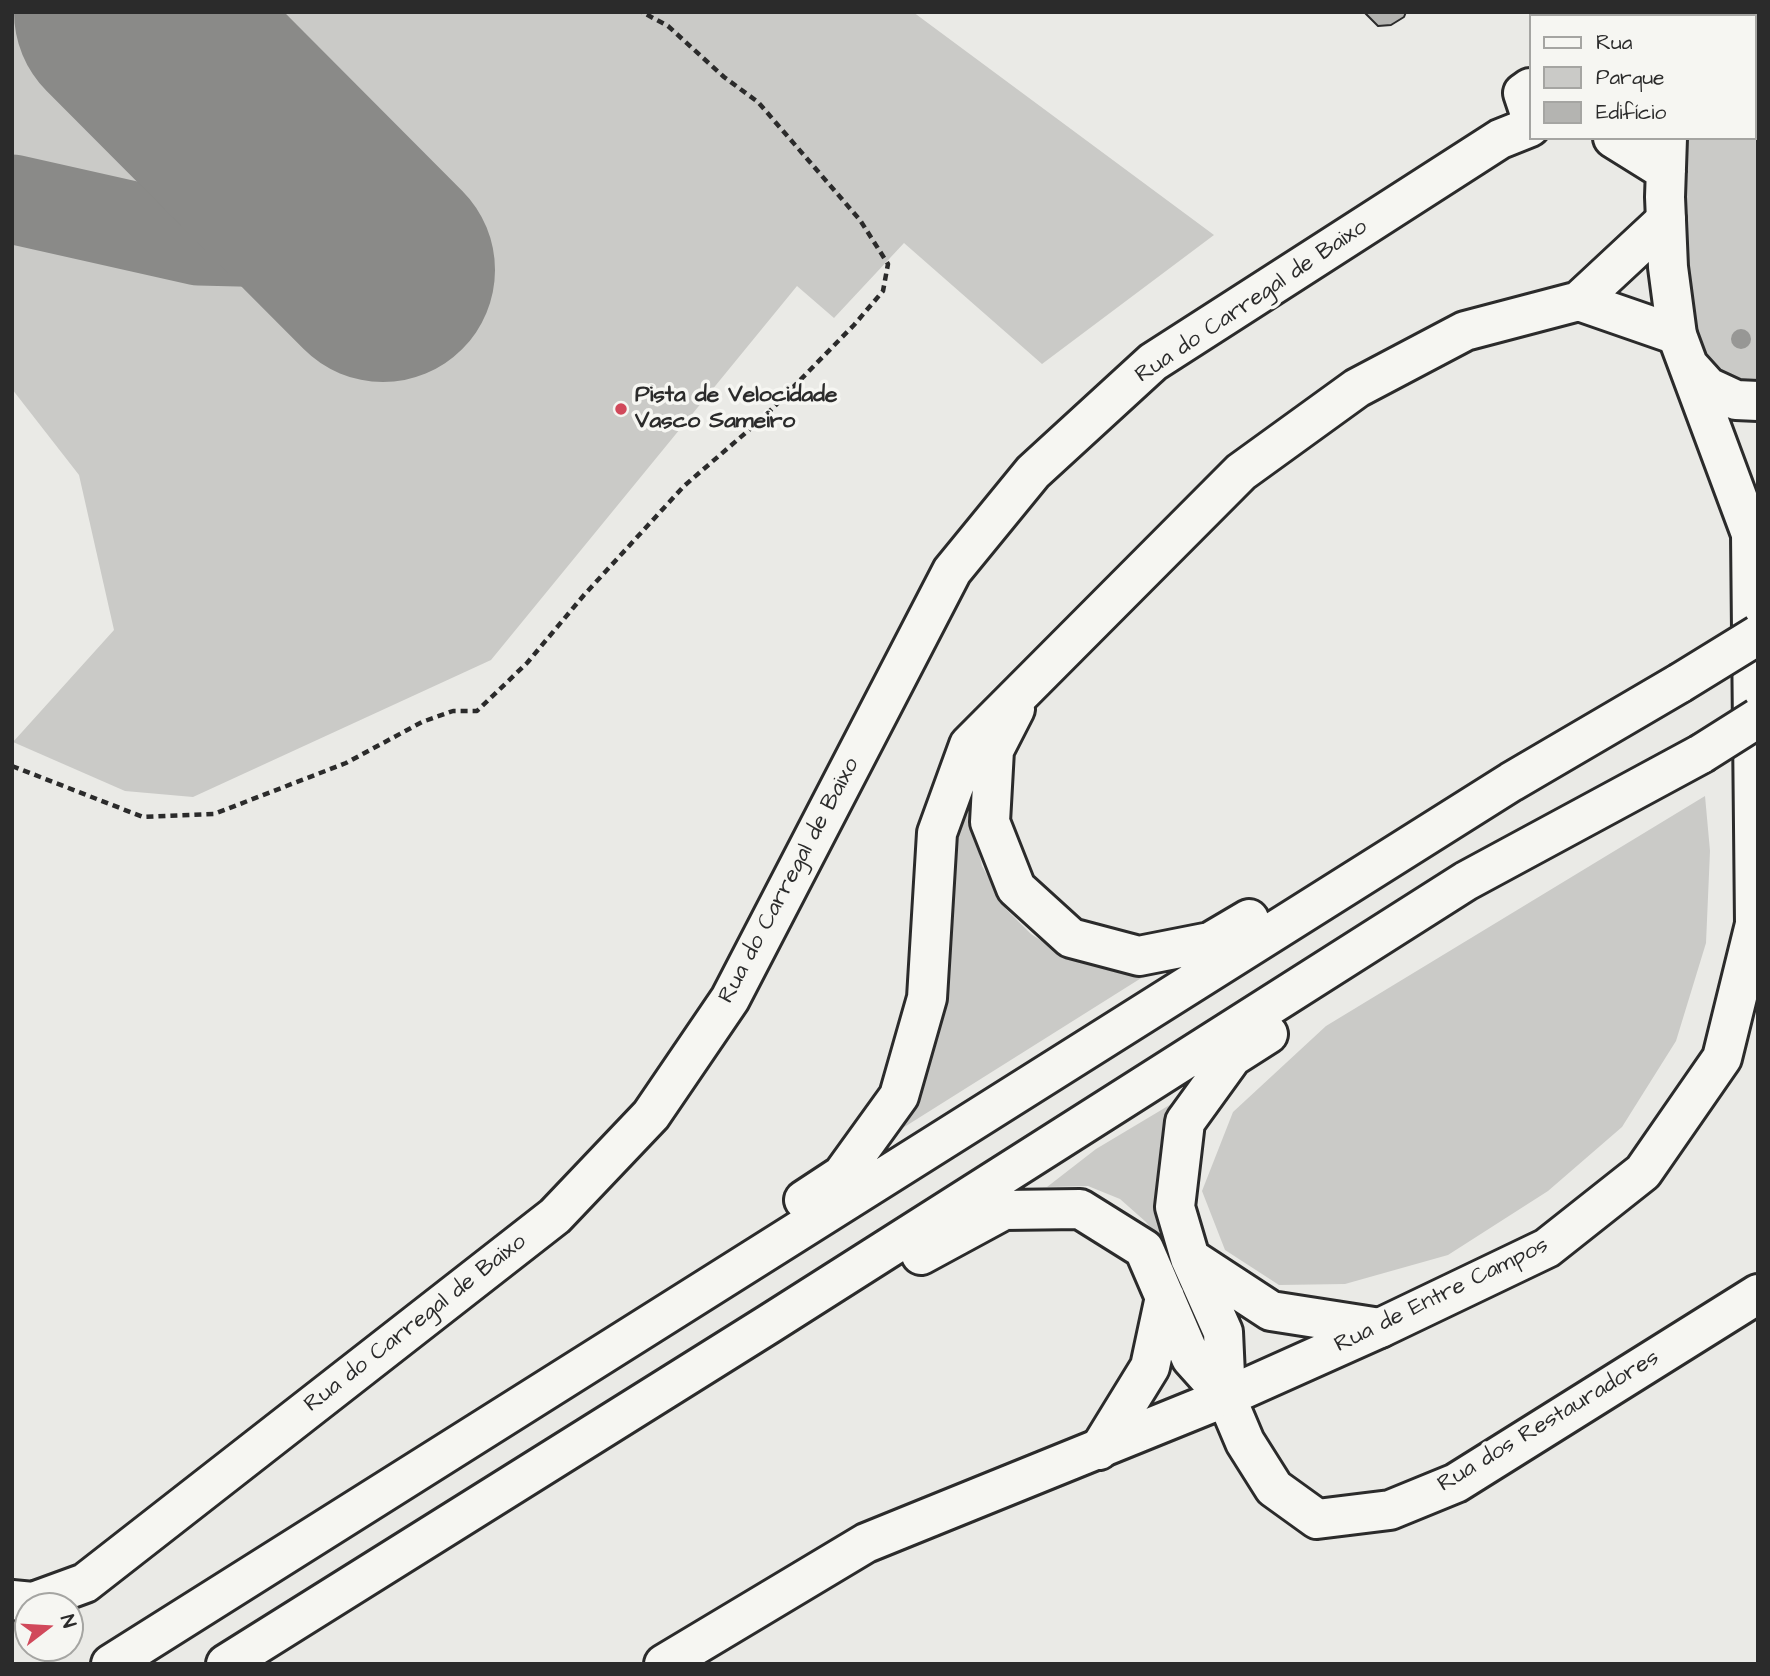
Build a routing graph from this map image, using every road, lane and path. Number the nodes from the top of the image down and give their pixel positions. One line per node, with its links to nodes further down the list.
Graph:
1 (642, 12): 15 (path)
2 (1528, 89): 3 (main road)
3 (1528, 108)
4 (1528, 128): 26 (main road, Rua do Carregal de Baixo)
5 (1619, 140): 6 (main road)
6 (1666, 155): 7 (main road, Rua de Entre Campos)
7 (1666, 220): 8 (main road); 9 (main road, Rua de Entre Campos)
8 (1579, 301): 9 (main road); 13 (main road)
9 (1682, 350): 10 (main road); 11 (main road, Rua de Entre Campos)
10 (1758, 401)
11 (1755, 527): 23 (main road, Rua de Entre Campos)
12 (1758, 635): 16 (main road, bridge)
13 (1026, 688): 16 (main road); 21 (main road)
14 (1758, 718): 17 (main road, bridge)
15 (12, 766)
16 (1511, 782): 21 (main road)
17 (1466, 881): 18 (main road); 22 (main road)
18 (1190, 1258): 23 (main road); 24 (main road)
19 (1758, 1294): 24 (main road, Rua dos Restauradores)
20 (1165, 1297): 22 (main road); 24 (main road); 25 (main road)
21 (671, 1311): 27 (main road)
22 (769, 1324): 28 (main road)
23 (1380, 1328): 24 (main road, Rua de Entre Campos)
24 (1226, 1397): 25 (main road, Rua de Entre Campos)
25 (1099, 1450): 29 (main road, Rua de Entre Campos)
26 (12, 1600)
27 (111, 1664)
28 (226, 1664)
29 (664, 1664)

